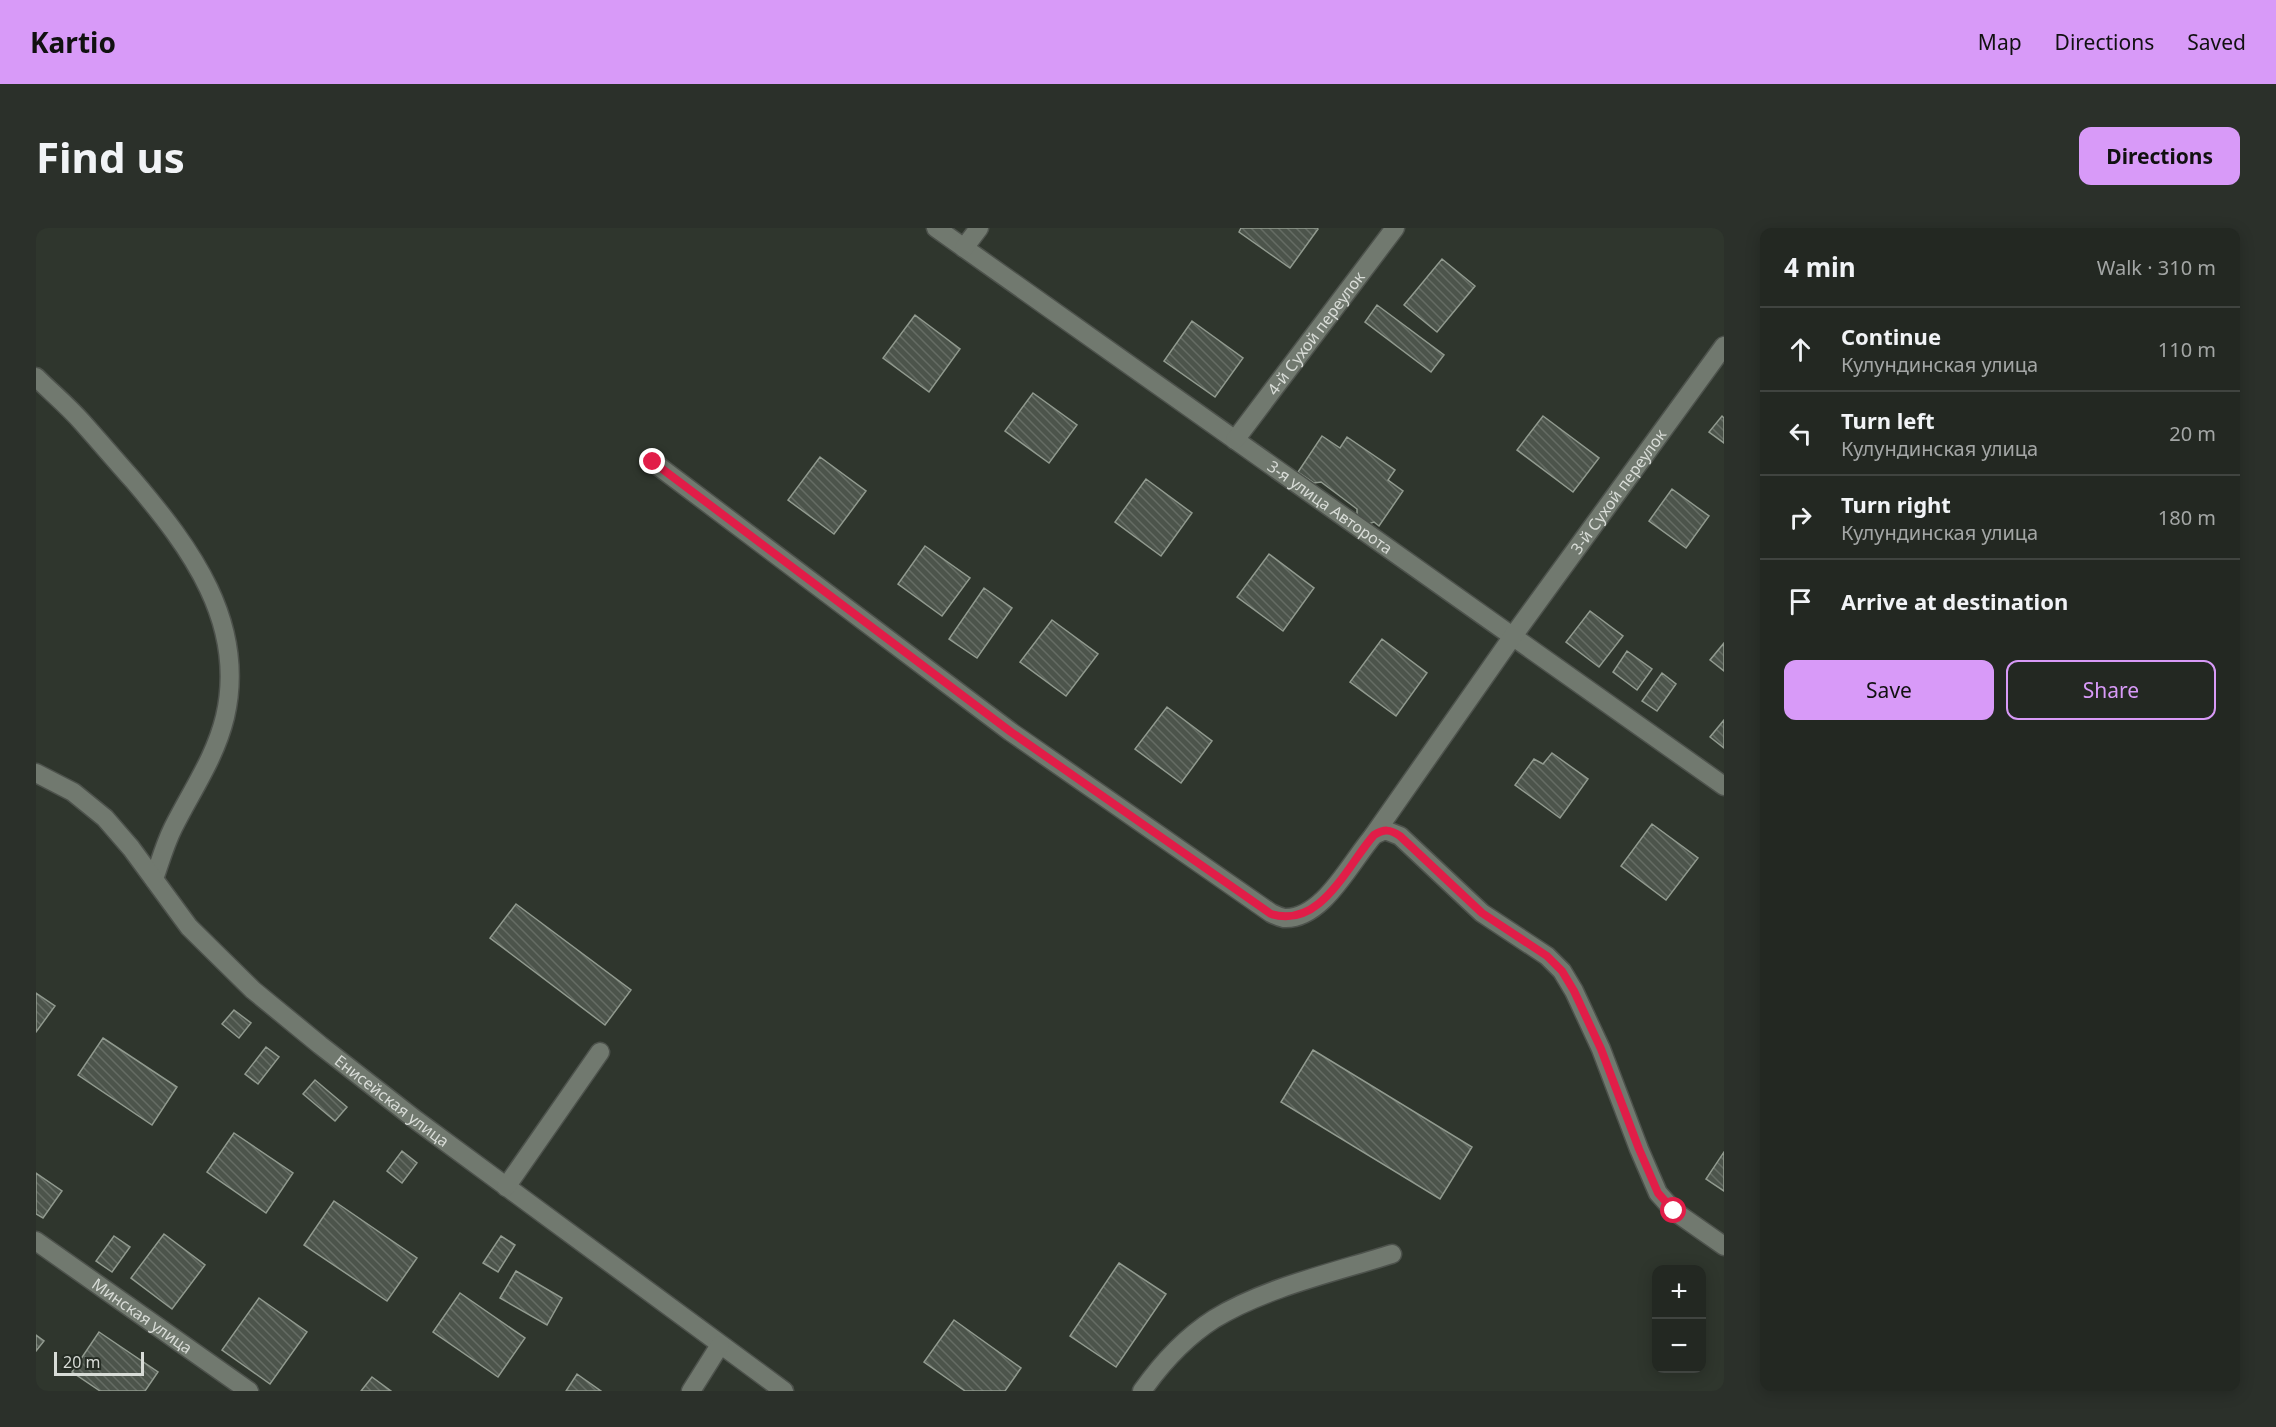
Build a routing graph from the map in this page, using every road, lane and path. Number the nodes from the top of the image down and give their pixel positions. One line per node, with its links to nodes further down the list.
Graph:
1 (936, 228): 4 (street, 3-я улица Авторота)
2 (979, 228): 4 (street)
3 (1395, 228): 7 (street, 4-й Сухой переулок)
4 (964, 248): 7 (street, 3-я улица Авторота)
5 (1724, 346): 9 (street, 3-й Сухой переулок)
6 (36, 377): 13 (street)
7 (1235, 440): 9 (street, 3-я улица Авторота)
8 (653, 462): 12 (street, 3-й Сухой переулок)
9 (1513, 636): 11 (street, 3-я улица Авторота); 12 (street, 3-й Сухой переулок)
10 (36, 772): 13 (street, Енисейская улица)
11 (1724, 786)
12 (1373, 836): 17 (street)
13 (154, 879): 15 (street, Енисейская улица)
14 (600, 1052): 15 (street)
15 (506, 1187): 19 (street, Енисейская улица)
16 (36, 1241): 20 (street, Минская улица)
17 (1724, 1246)
18 (1392, 1254): 23 (street)
19 (720, 1346): 21 (street); 22 (street, Енисейская улица)
20 (249, 1391)
21 (691, 1391)
22 (784, 1391)
23 (1142, 1391)

